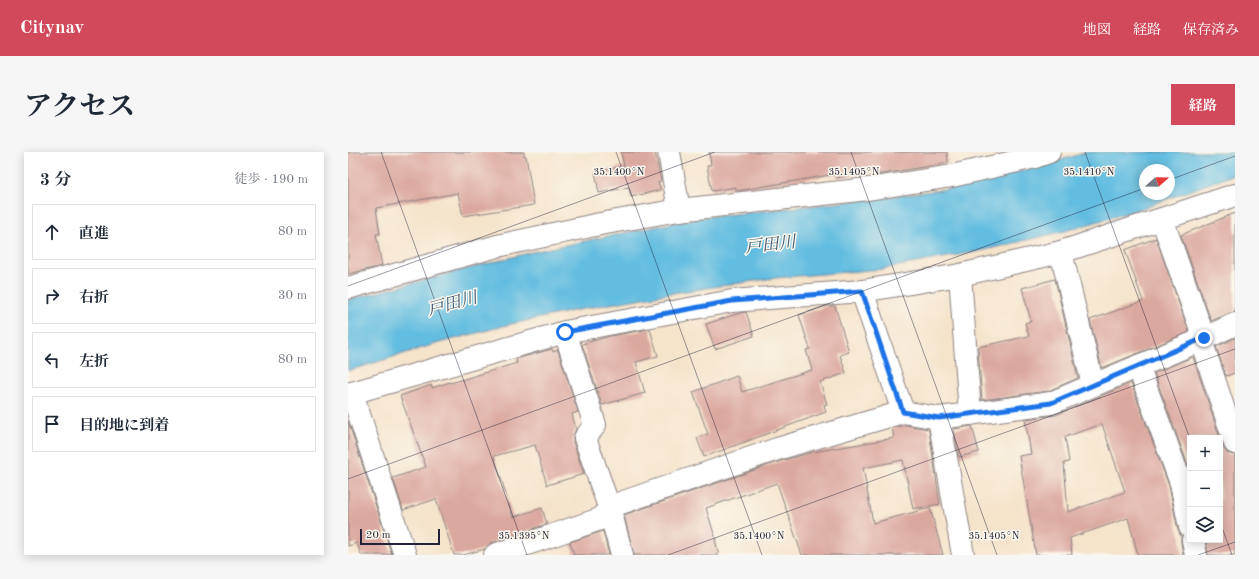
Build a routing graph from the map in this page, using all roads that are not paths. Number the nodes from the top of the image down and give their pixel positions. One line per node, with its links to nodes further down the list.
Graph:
1 (669, 152): 4 (street)
2 (1049, 152): 4 (street)
3 (1235, 195): 5 (street)
4 (679, 210): 8 (street)
5 (1162, 219): 6 (street); 12 (street)
6 (1061, 252): 7 (street); 14 (street)
7 (960, 275): 9 (street); 17 (street)
8 (348, 288)
9 (862, 291): 11 (street); 16 (street)
10 (1235, 324): 12 (street)
11 (565, 332): 15 (street); 20 (street)
12 (1202, 339): 13 (street); 19 (street)
13 (1138, 366): 14 (street); 21 (street)
14 (1093, 385): 17 (street)
15 (350, 394): 23 (street)
16 (903, 412): 18 (street); 20 (street)
17 (970, 414): 18 (street)
18 (939, 418): 26 (street)
19 (1235, 443)
20 (610, 507): 24 (street); 25 (street)
21 (1187, 512)
22 (1194, 543): 27 (street)
23 (405, 555)
24 (495, 555)
25 (622, 555)
26 (963, 555)
27 (1196, 555)

